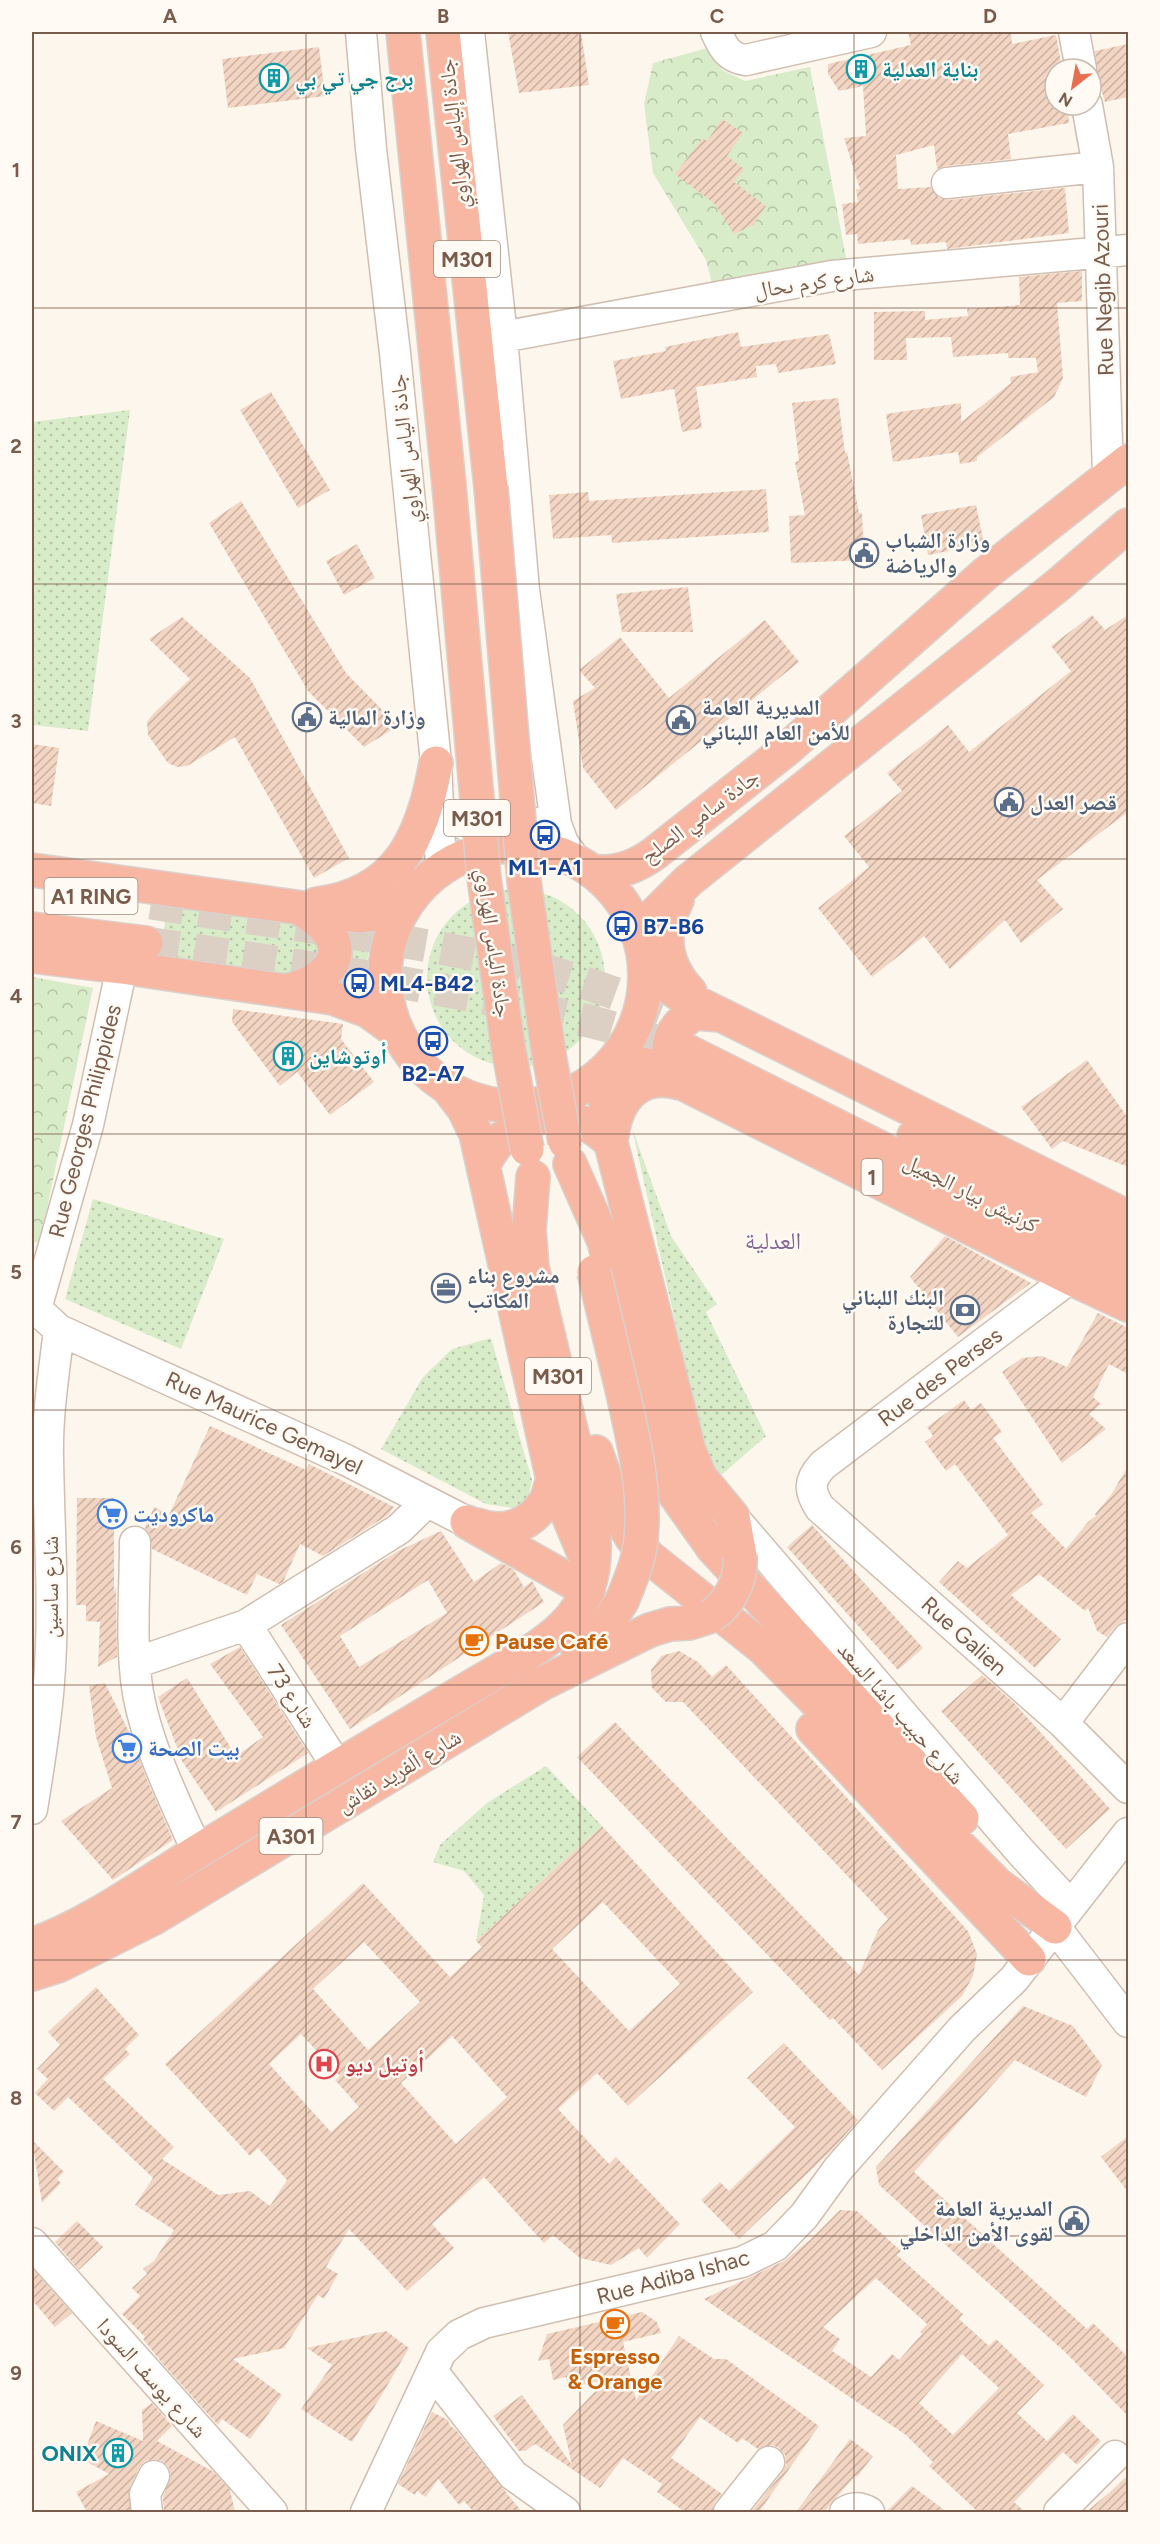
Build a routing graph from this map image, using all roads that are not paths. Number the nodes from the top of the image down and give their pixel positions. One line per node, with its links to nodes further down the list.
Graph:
1 (361, 32): 18 (street, جادة الياس الهراوي)
2 (403, 32): 15 (highway, جادة إلياس الهراوي / M301)
3 (443, 32): 16 (highway, جادة إلياس الهراوي / M301)
4 (469, 32): 13 (street)
5 (871, 32): 7 (street)
6 (1074, 32): 8 (street)
7 (719, 39)
8 (1078, 57)
9 (1089, 117): 10 (street, Rue Negib Azouri)
10 (1098, 166): 11 (street); 12 (street, Rue Negib Azouri)
11 (947, 183)
12 (1116, 251): 13 (street, شارع كرم ىحال); 14 (street, Rue Negib Azouri)
13 (502, 337): 20 (street)
14 (1118, 468): 21 (highway, جادة سامي الصلح)
15 (449, 484): 42 (highway, جادة الياس الهراوي / M301, bridge)
16 (491, 487): 41 (highway, جادة الياس الهراوي / M301, bridge)
17 (1128, 525): 24 (highway, جادة سامي الصلح)
18 (436, 764): 19 (street, جادة الياس الهراوي); 28 (highway)
19 (439, 807): 20 (street); 22 (street, جادة الياس الهراوي)
20 (555, 813): 21 (street)
21 (584, 866): 22 (highway); 31 (highway)
22 (441, 867): 26 (highway)
23 (32, 870): 28 (highway)
24 (688, 881): 31 (highway, جادة سامي الصلح); 35 (highway)
25 (32, 889): 27 (highway, A1 RING)
26 (408, 900): 28 (highway); 36 (highway)
27 (151, 903)
28 (294, 906): 34 (highway)
29 (32, 929): 30 (highway, A1 RING)
30 (146, 943)
31 (643, 953): 35 (highway); 37 (highway)
32 (32, 956): 33 (highway)
33 (122, 967): 34 (highway); 49 (street, Rue Georges Philippides)
34 (286, 991): 36 (highway)
35 (700, 1029): 38 (highway); 44 (highway); 45 (highway, كرنيش بيار الجميل); 46 (highway, كرنيش بيار الجميل)
36 (397, 1032): 39 (highway)
37 (610, 1065): 38 (highway, 1); 39 (highway); 40 (highway)
38 (688, 1086): 40 (highway); 47 (highway, 1)
39 (448, 1088): 43 (highway)
40 (611, 1143): 43 (highway); 55 (highway)
41 (568, 1153): 65 (highway, M301, bridge); 72 (highway)
42 (530, 1163): 59 (highway, M301); 72 (highway)
43 (484, 1164): 52 (highway)
44 (1128, 1217)
45 (1128, 1246)
46 (1128, 1272)
47 (1070, 1278): 48 (highway, 1); 53 (street, Rue des Perses)
48 (1128, 1305)
49 (34, 1307): 50 (street)
50 (59, 1330): 51 (street, شارع ساسين); 54 (street, Rue Maurice Gemayel)
51 (40, 1454): 56 (street, شارع ساسين)
52 (553, 1479): 57 (highway); 59 (highway)
53 (812, 1479): 66 (street, Rue Galien)
54 (427, 1502): 57 (street, Rue Maurice Gemayel); 61 (street)
55 (733, 1517): 60 (highway, bridge); 72 (street, شارع حبيب باشا السعد)
56 (41, 1521): 63 (street, شارع ساسين)
57 (467, 1522): 59 (highway)
58 (135, 1542): 64 (street)
59 (590, 1582): 67 (highway, شارع ألفريد نقاش / A301)
60 (700, 1620): 65 (highway); 74 (highway)
61 (246, 1625): 64 (street); 67 (street, شارع 73)
62 (1128, 1638): 66 (street)
63 (41, 1651): 69 (street, شارع ساسين)
64 (135, 1663): 71 (street)
65 (543, 1683): 75 (highway, شارع ألفريد نقاش / A301)
66 (1063, 1723): 68 (street, Rue Galien)
67 (337, 1766): 71 (highway, شارع ألفريد نقاش / A301)
68 (1128, 1788)
69 (32, 1809)
70 (1128, 1833): 72 (street)
71 (197, 1851): 73 (highway, شارع ألفريد نقاش / A301)
72 (1063, 1917): 74 (street, Rue Adiba Ishac); 76 (street, شارع حبيب باشا السعد)
73 (32, 1945)
74 (1029, 1959): 78 (street, Rue Adiba Ishac)
75 (32, 1974)
76 (1126, 2014)
77 (32, 2243): 83 (street, شارع يوسف السودا)
78 (432, 2371): 84 (street, Rue Adiba Ishac); 85 (street)
79 (1115, 2456): 89 (street)
80 (769, 2462): 86 (street)
81 (154, 2476): 82 (street)
82 (147, 2512)
83 (272, 2512)
84 (366, 2512)
85 (565, 2512)
86 (729, 2512)
87 (845, 2512): 88 (street)
88 (869, 2512)
89 (1059, 2512)

